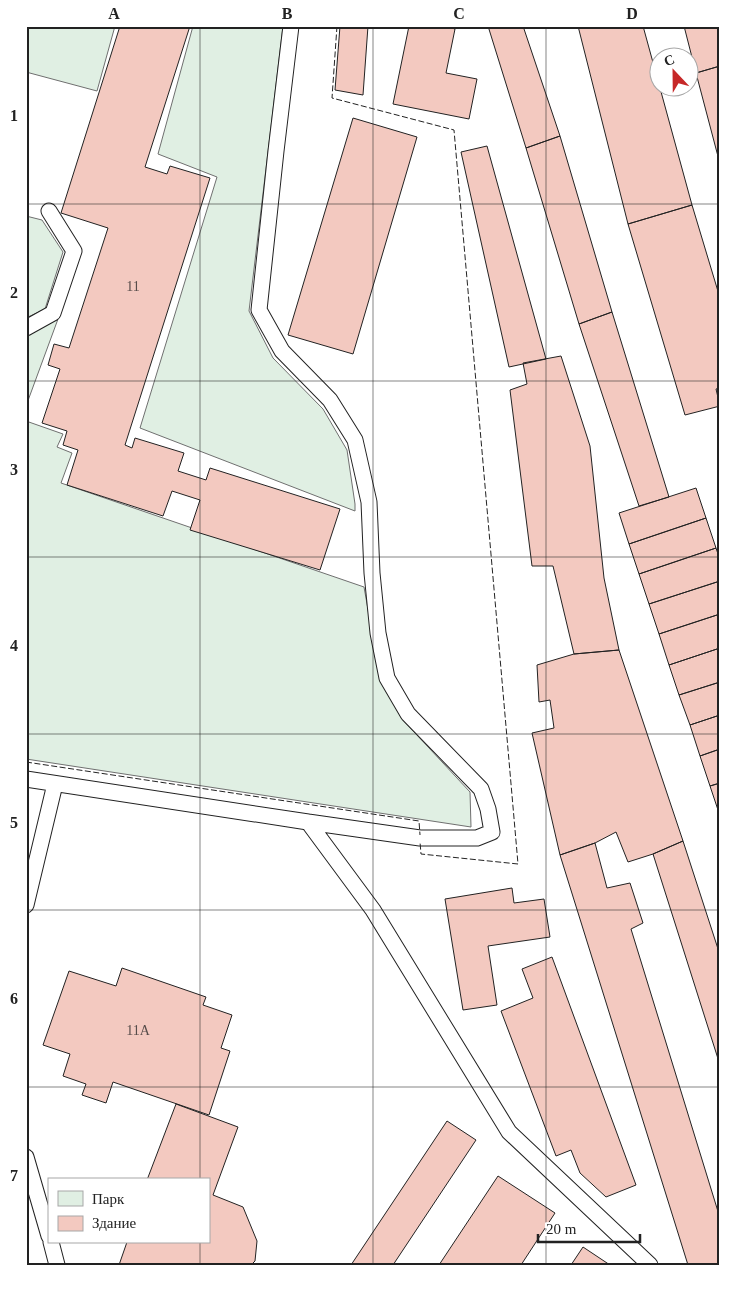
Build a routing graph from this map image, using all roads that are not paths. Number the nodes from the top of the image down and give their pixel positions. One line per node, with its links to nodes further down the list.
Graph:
1 (291, 26): 6 (lane)
2 (49, 211): 3 (lane)
3 (26, 328)
4 (26, 779): 5 (lane)
5 (55, 784): 6 (lane); 7 (lane)
6 (308, 822): 12 (lane)
7 (26, 904)
8 (26, 1157): 9 (lane)
9 (48, 1233)
10 (51, 1244): 11 (lane)
11 (57, 1265)
12 (650, 1265)

